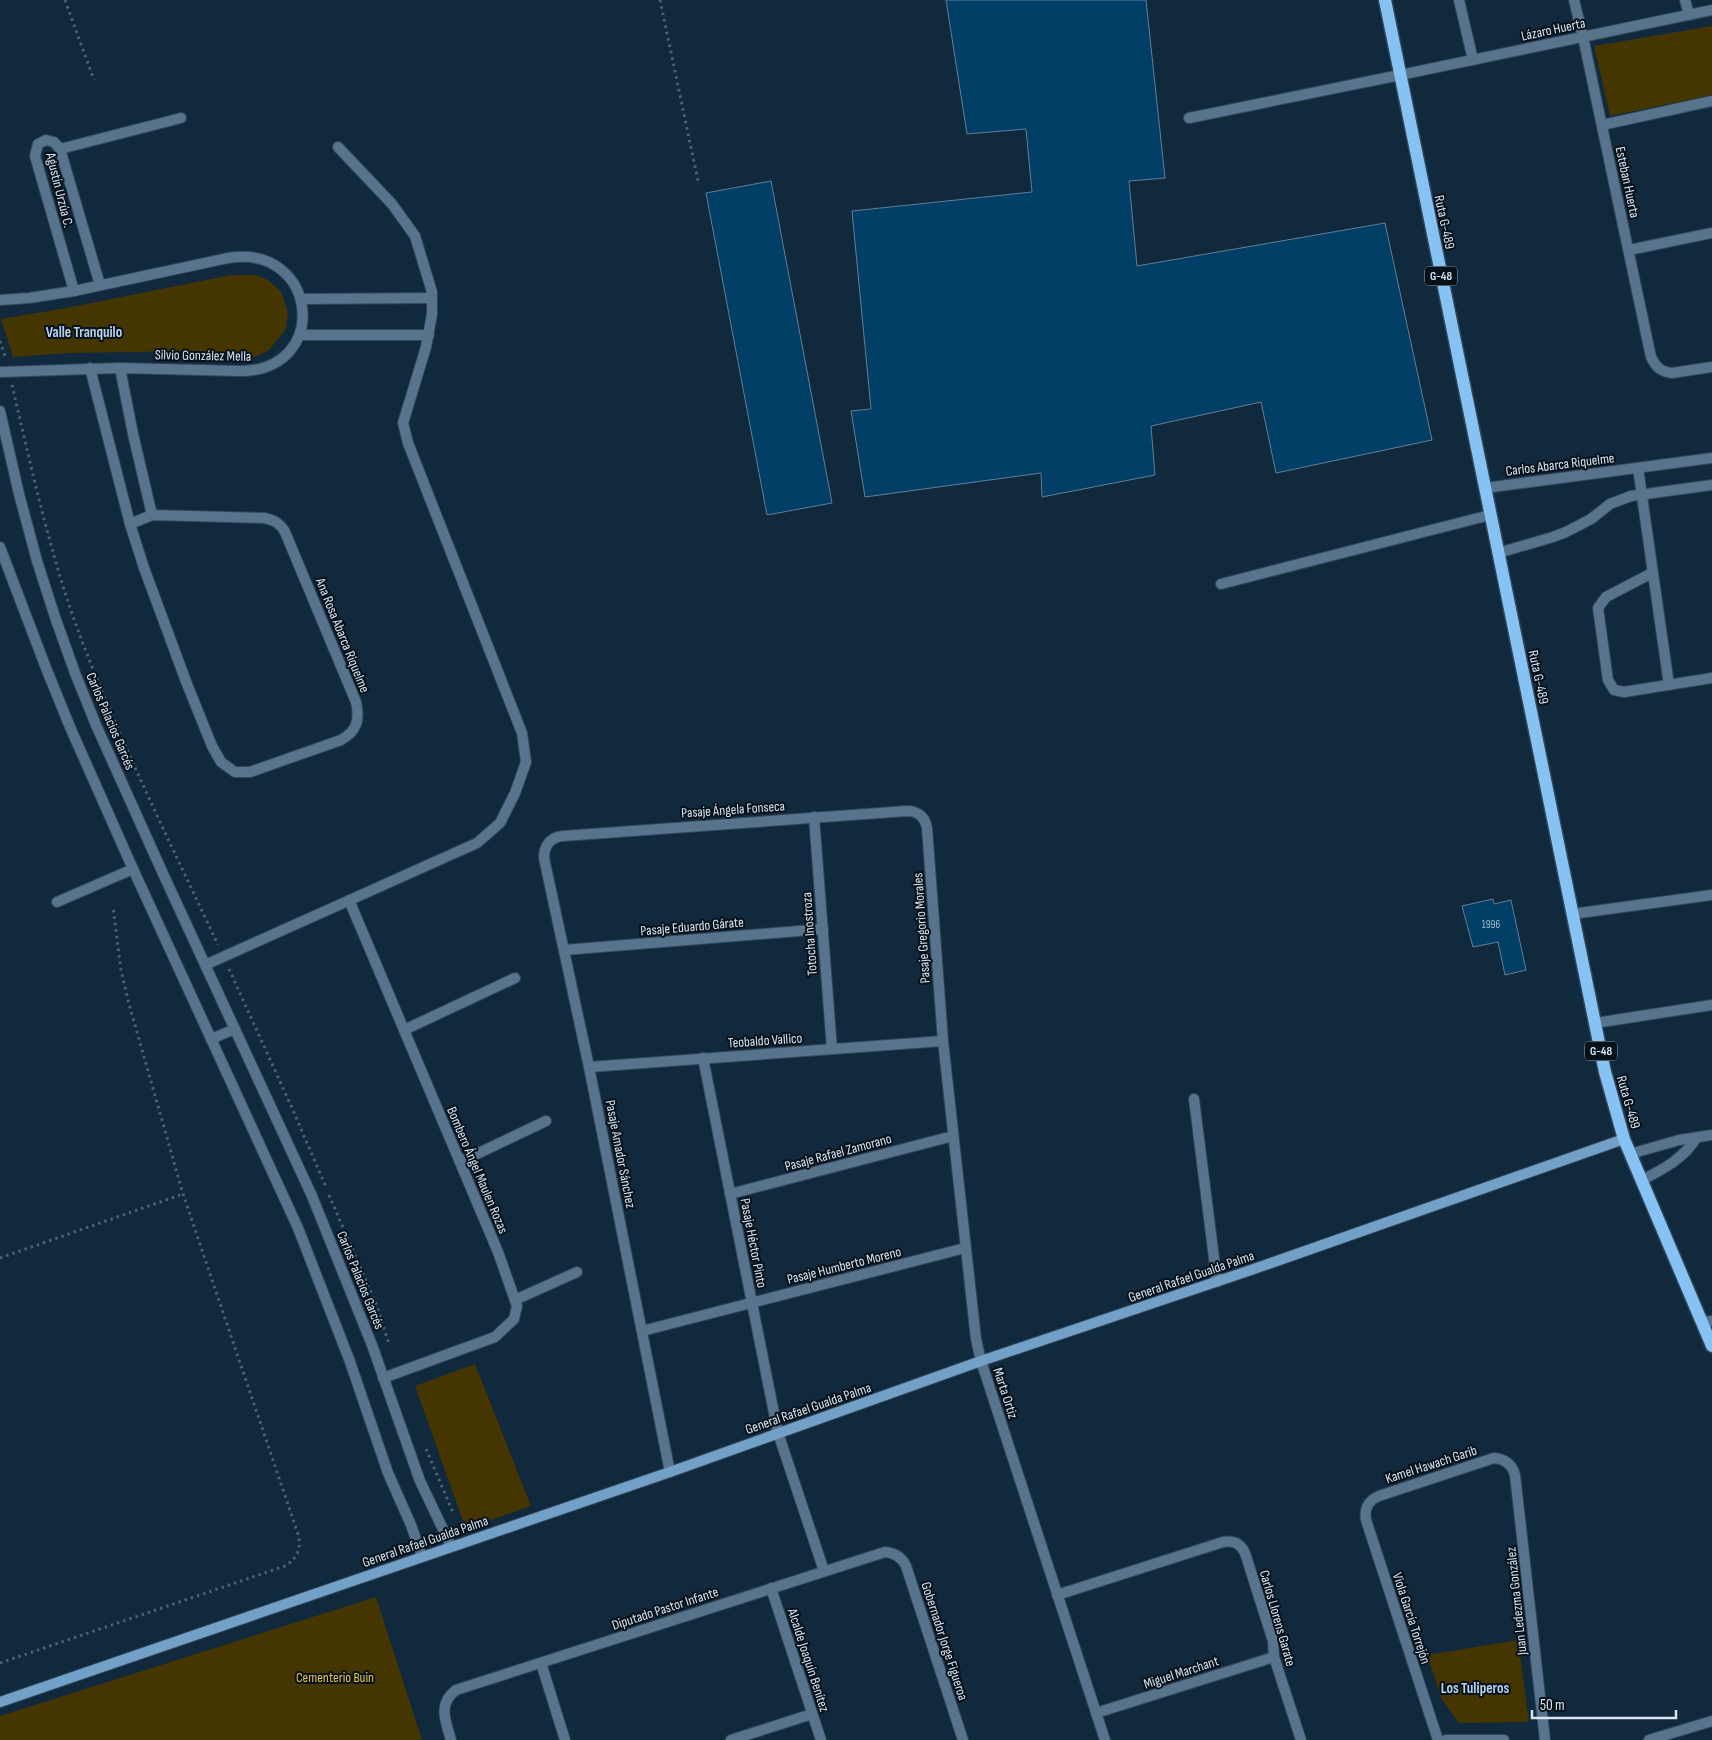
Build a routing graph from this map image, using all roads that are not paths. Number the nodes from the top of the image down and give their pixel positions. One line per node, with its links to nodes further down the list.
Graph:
1 (1385, 0): 9 (main road, Ruta G-489 / G-48)
2 (1459, 0): 8 (street)
3 (1574, 0): 7 (street, Esteban Huerta)
4 (1685, 0): 6 (street)
5 (1712, 10): 6 (street, Lázaro Huerta)
6 (1689, 15): 7 (street, Lázaro Huerta)
7 (1583, 37): 8 (street, Lázaro Huerta); 13 (street, Esteban Huerta)
8 (1474, 60): 9 (street, Lázaro Huerta)
9 (1400, 75): 12 (street, Lázaro Huerta); 33 (main road, Ruta G-489 / G-48)
10 (1712, 102): 13 (street)
11 (181, 118): 15 (street)
12 (1189, 118)
13 (1602, 125): 17 (street, Esteban Huerta)
14 (338, 147): 20 (street)
15 (60, 149): 18 (street, Agustín Urzúa C.); 19 (street, Agustín Urzúa C.)
16 (1712, 233): 17 (street)
17 (1629, 250): 25 (street, Esteban Huerta)
18 (100, 285): 19 (street, Silvio González Mella); 21 (street, Silvio González Mella)
19 (74, 291): 22 (street, Silvio González Mella)
20 (432, 298): 21 (street); 24 (street)
21 (301, 299): 23 (street, Silvio González Mella)
22 (0, 300)
23 (300, 335): 24 (street); 27 (street, Silvio González Mella)
24 (429, 335): 49 (street)
25 (1712, 367)
26 (90, 368): 27 (street, Silvio González Mella); 28 (street, Silvio González Mella); 37 (street, Ana Rosa Abarca Riquelme)
27 (120, 368): 35 (street)
28 (0, 372)
29 (0, 411): 54 (street, Carlos Palacios Garcés)
30 (1712, 458): 31 (street, Carlos Abarca Riquelme)
31 (1638, 468): 33 (street, Carlos Abarca Riquelme); 34 (street)
32 (1712, 485): 34 (street)
33 (1485, 488): 36 (main road, Ruta G-489 / G-48)
34 (1642, 494): 39 (street); 40 (street)
35 (152, 515): 37 (street, Ana Rosa Abarca Riquelme); 37 (street, Ana Rosa Abarca Riquelme)
36 (1490, 515): 39 (main road, Ruta G-489 / G-48); 41 (street)
37 (130, 524)
38 (0, 547): 47 (street)
39 (1498, 553): 51 (main road, Ruta G-489 / G-48)
40 (1652, 573): 43 (street); 43 (street)
41 (1221, 584)
42 (1712, 678): 43 (street)
43 (1670, 685)
44 (920, 815): 45 (street, Pasaje Ángela Fonseca); 61 (street, Pasaje Gregorio Morales)
45 (814, 817): 46 (street, Pasaje Ángela Fonseca); 52 (street, Totocha Inostroza)
46 (549, 842): 53 (street, Pasaje Amador Sánchez)
47 (133, 869): 50 (street); 60 (street)
48 (1712, 895): 51 (street)
49 (349, 900): 54 (street); 59 (street, Bombero Ángel Maulen Rozas)
50 (58, 902)
51 (1572, 914): 57 (main road, Ruta G-489 / G-48)
52 (823, 929): 53 (street, Pasaje Eduardo Gárate); 62 (street, Totocha Inostroza)
53 (564, 950): 64 (street, Pasaje Amador Sánchez)
54 (205, 964): 58 (street, Carlos Palacios Garcés)
55 (516, 978): 59 (street)
56 (1712, 1006): 57 (street)
57 (1595, 1023): 70 (main road, Ruta G-489 / G-48)
58 (235, 1029): 60 (street); 84 (street, Carlos Palacios Garcés)
59 (404, 1030): 72 (street, Bombero Ángel Maulen Rozas)
60 (211, 1039): 91 (street)
61 (943, 1041): 62 (street, Teobaldo Vallico); 68 (street, Marta Ortiz)
62 (832, 1049): 63 (street, Teobaldo Vallico)
63 (703, 1058): 64 (street, Teobaldo Vallico); 74 (street, Pasaje Héctor Pinto)
64 (589, 1067): 81 (street, Pasaje Amador Sánchez)
65 (1194, 1100): 77 (street)
66 (546, 1121): 72 (street)
67 (1712, 1135): 69 (street)
68 (953, 1136): 74 (street, Pasaje Rafael Zamorano); 75 (street, Marta Ortiz)
69 (1697, 1137): 71 (street); 73 (street)
70 (1624, 1139): 71 (main road, Ruta G-489 / G-48); 77 (main road, General Rafael Gualda Palma)
71 (1630, 1154): 73 (main road, Ruta G-489 / G-48)
72 (460, 1162): 78 (street, Bombero Ángel Maulen Rozas)
73 (1642, 1180): 80 (main road, Ruta G-489 / G-48)
74 (730, 1194): 79 (street, Pasaje Héctor Pinto)
75 (966, 1248): 79 (street, Pasaje Humberto Moreno); 83 (street, Marta Ortiz)
76 (577, 1272): 78 (street)
77 (1217, 1282): 83 (main road, General Rafael Gualda Palma)
78 (514, 1300): 84 (street, Bombero Ángel Maulen Rozas)
79 (752, 1303): 81 (street, Pasaje Humberto Moreno); 85 (street, Pasaje Héctor Pinto)
80 (1707, 1322): 82 (main road, Ruta G-489 / G-48)
81 (642, 1331): 87 (street, Pasaje Amador Sánchez)
82 (1712, 1346)
83 (981, 1362): 85 (main road, General Rafael Gualda Palma); 94 (street, Marta Ortiz)
84 (383, 1378): 89 (street, Carlos Palacios Garcés)
85 (778, 1433): 87 (main road, General Rafael Gualda Palma); 92 (street, Pasaje Héctor Pinto)
86 (1506, 1461): 88 (street, Kamel Hawach Garib); 111 (street, Juan Ledezma González)
87 (670, 1472): 89 (main road, General Rafael Gualda Palma)
88 (1368, 1504): 108 (street, Viola García Torrejón)
89 (451, 1546): 91 (main road, General Rafael Gualda Palma)
90 (896, 1555): 92 (street, Diputado Pastor Infante); 105 (street, Gobernador Jorge Figueroa)
91 (422, 1556): 97 (main road, General Rafael Gualda Palma)
92 (824, 1571): 93 (street, Diputado Pastor Infante)
93 (771, 1588): 96 (street, Diputado Pastor Infante); 98 (street, Alcalde Joaquín Benítez)
94 (1057, 1595): 95 (street, Carlos Llorens Garate); 99 (street, Marta Ortiz)
95 (1274, 1657): 99 (street, Miguel Marchant); 107 (street, Carlos Llorens Garate)
96 (541, 1663): 101 (street, Diputado Pastor Infante); 102 (street)
97 (0, 1702)
98 (812, 1714): 103 (street); 104 (street, Alcalde Joaquín Benítez)
99 (1096, 1714): 106 (street, Marta Ortiz)
100 (1712, 1721): 112 (street)
101 (451, 1740)
102 (565, 1740)
103 (731, 1740)
104 (821, 1740)
105 (963, 1740)
106 (1105, 1740)
107 (1300, 1740)
108 (1438, 1740)
109 (1446, 1740): 110 (street)
110 (1504, 1740)
111 (1545, 1740)
112 (1649, 1740)

